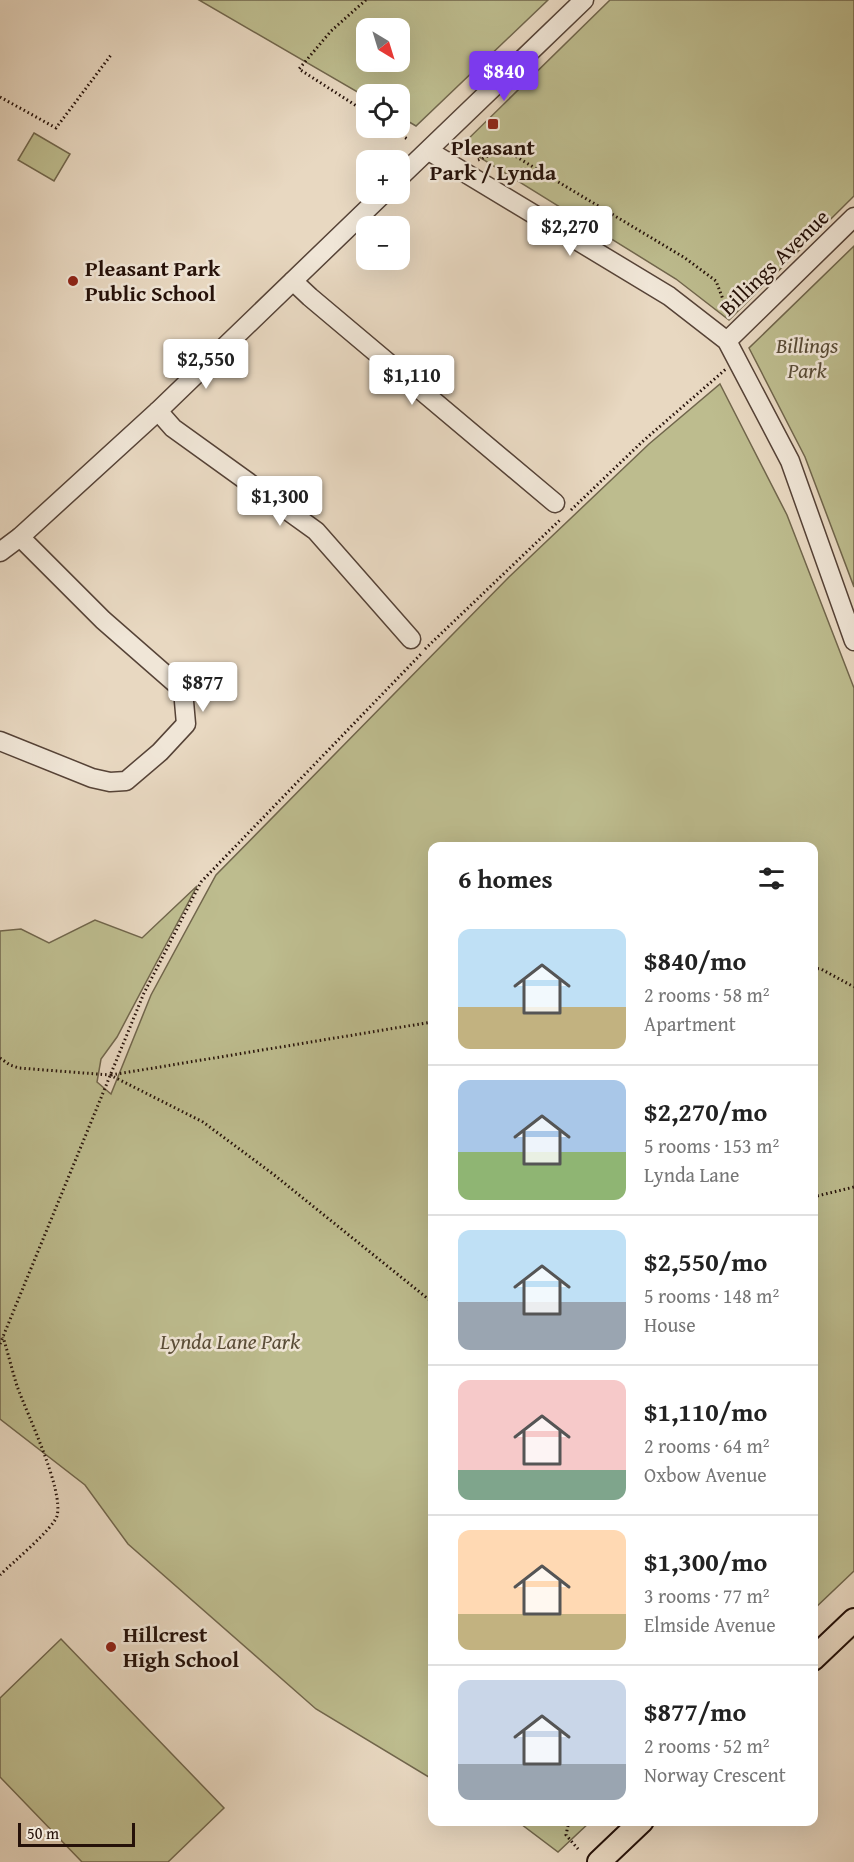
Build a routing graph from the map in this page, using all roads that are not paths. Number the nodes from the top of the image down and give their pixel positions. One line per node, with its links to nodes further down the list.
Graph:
1 (584, 0): 2 (street)
2 (429, 151): 3 (street); 7 (street)
3 (410, 168)
4 (374, 204): 6 (street)
5 (854, 217): 7 (street, Billings Avenue)
6 (293, 281): 8 (street); 9 (street)
7 (727, 341): 13 (street)
8 (158, 411): 10 (street); 12 (street)
9 (555, 503)
10 (20, 537): 11 (street); 14 (street)
11 (0, 552)
12 (411, 639)
13 (854, 641)
14 (0, 741)
15 (854, 1620): 16 (main road)
16 (818, 1654)
17 (637, 1826): 18 (main road)
18 (598, 1862)

